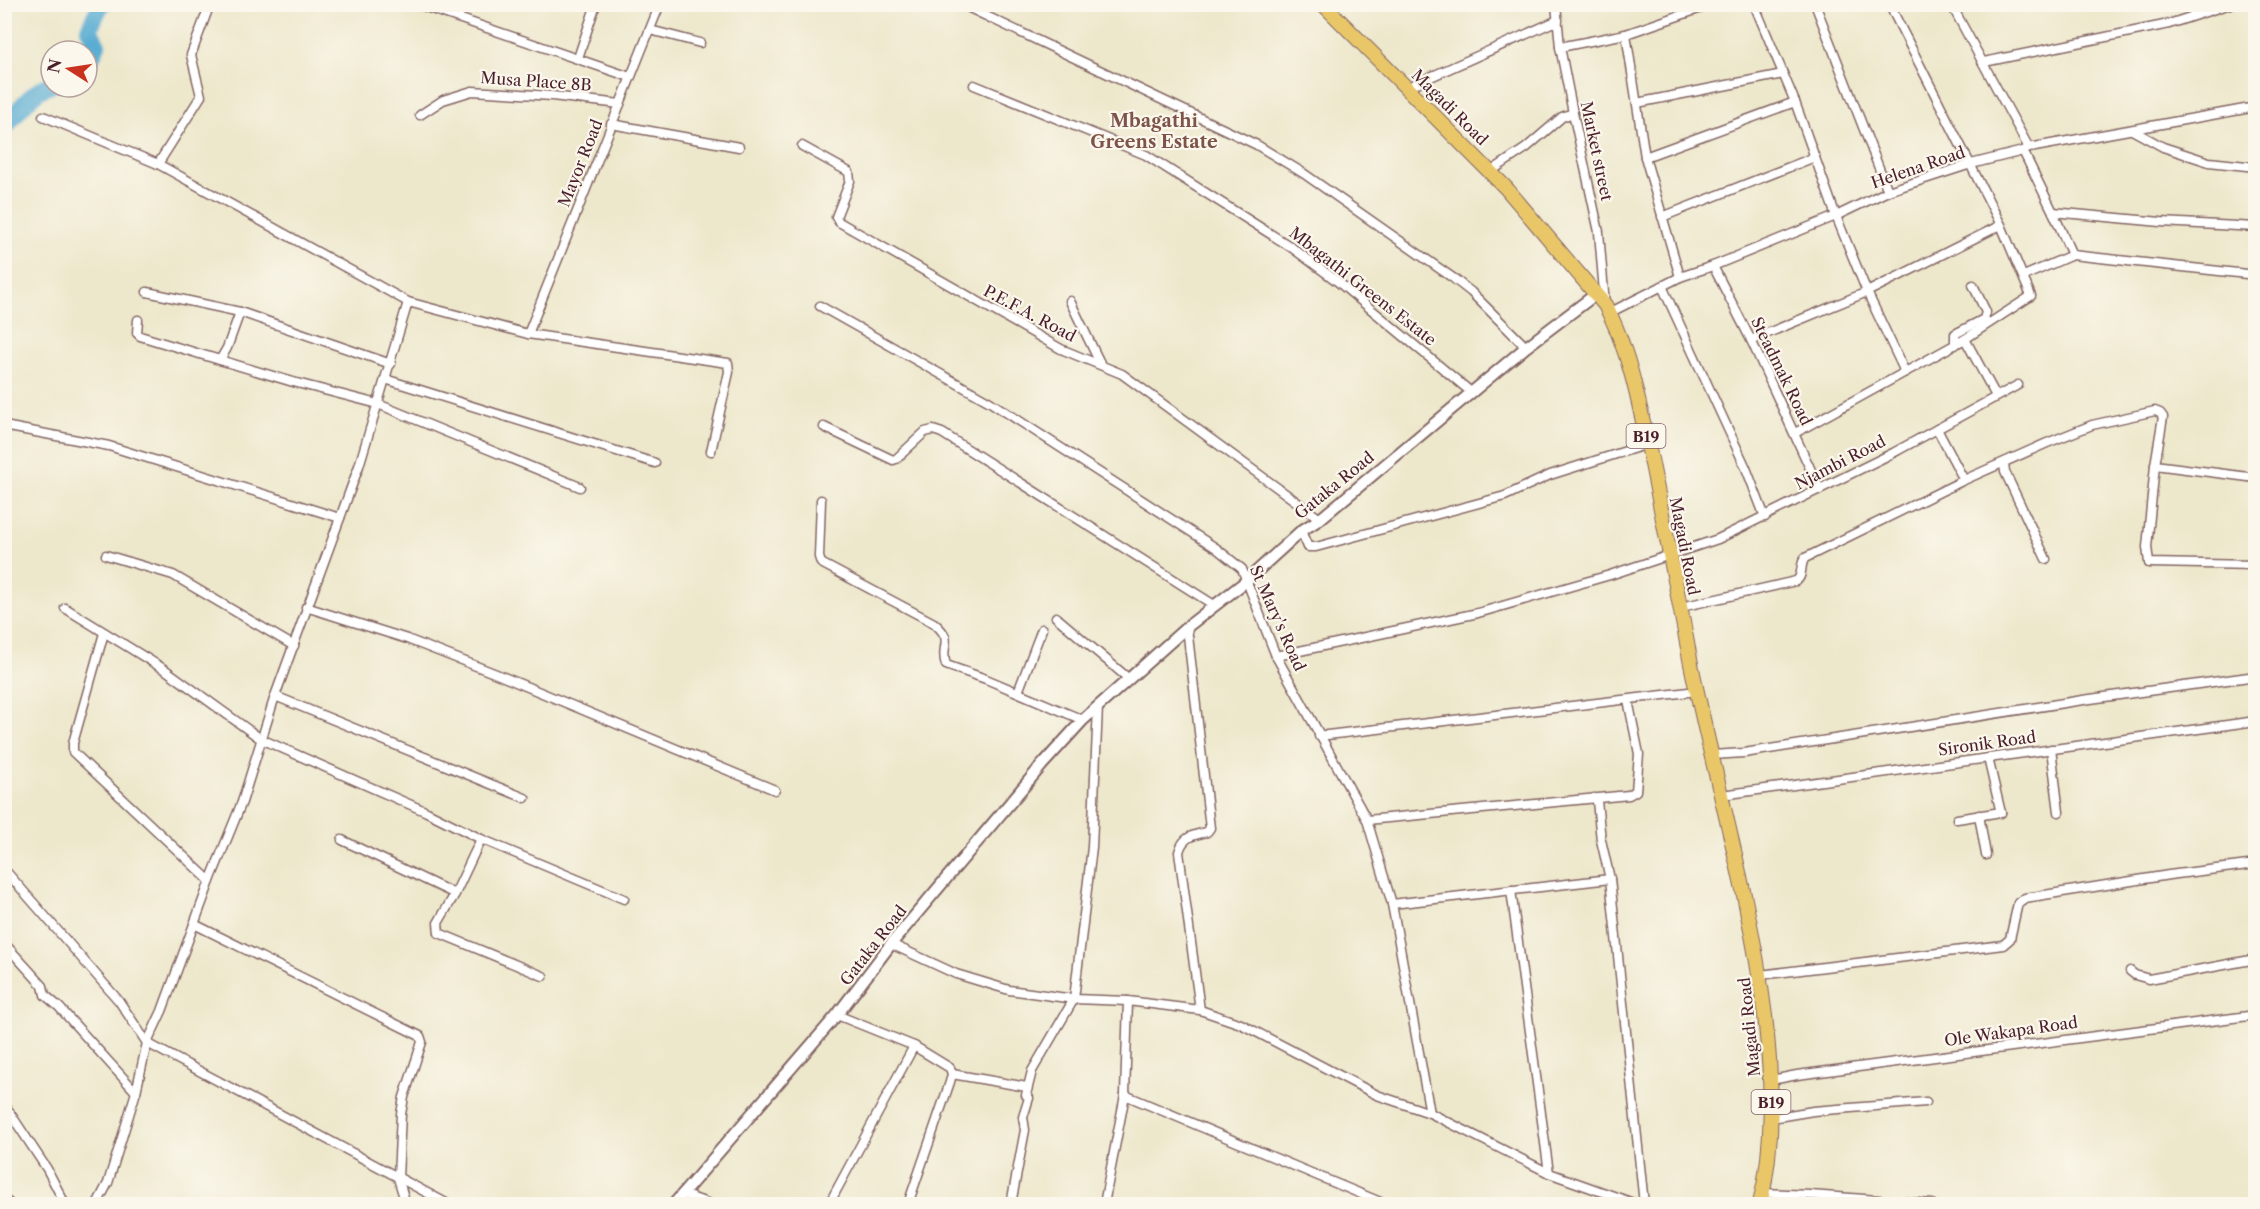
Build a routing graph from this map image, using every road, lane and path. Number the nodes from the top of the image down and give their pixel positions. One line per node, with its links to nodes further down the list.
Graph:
1 (210, 4): 39 (street)
2 (417, 4): 19 (street)
3 (596, 4): 19 (street)
4 (660, 4): 15 (street, Mayor Road)
5 (961, 4): 68 (street)
6 (1323, 4): 24 (highway, Magadi Road / B19)
7 (1556, 4): 14 (street, Market street)
8 (1713, 4): 16 (street)
9 (1754, 4): 21 (street)
10 (1815, 4): 43 (street)
11 (1889, 4): 40 (street)
12 (1951, 4): 20 (street)
13 (2230, 4): 20 (street)
14 (1558, 20): 18 (street, Market street); 24 (street)
15 (650, 30): 17 (street); 22 (street, Mayor Road)
16 (1626, 34): 18 (street); 26 (street)
17 (700, 43)
18 (1560, 47): 29 (street, Market street)
19 (578, 58): 22 (street)
20 (1984, 62): 36 (street)
21 (1783, 74): 25 (street); 26 (street)
22 (630, 77): 27 (street, Mayor Road)
23 (974, 85): 75 (street, Mbagathi Greens Estate)
24 (1408, 87): 42 (highway, Magadi Road / B19)
25 (1795, 102): 37 (street); 38 (street)
26 (1637, 103): 37 (street)
27 (620, 104): 30 (street, Musa Place 8B); 32 (street, Mayor Road)
28 (2256, 107): 33 (street, Helena Road)
29 (1573, 113): 42 (street); 60 (street, Market street)
30 (420, 115)
31 (43, 116): 39 (street)
32 (611, 124): 35 (street); 64 (street, Mayor Road)
33 (2132, 130): 36 (street, Helena Road); 41 (street)
34 (802, 146): 70 (street, P.E.F.A. Road)
35 (739, 147)
36 (2026, 149): 40 (street, Helena Road); 44 (street)
37 (1645, 157): 45 (street)
38 (1815, 157): 45 (street); 46 (street)
39 (158, 164): 59 (street)
40 (1971, 164): 43 (street, Helena Road); 47 (street)
41 (2256, 167)
42 (1490, 172): 60 (highway, Magadi Road / B19)
43 (1888, 191): 46 (street, Helena Road)
44 (2053, 212): 48 (street); 49 (street)
45 (1662, 216): 53 (street)
46 (1836, 216): 50 (street, Helena Road); 57 (street)
47 (2001, 225): 52 (street); 57 (street)
48 (2256, 227)
49 (2072, 255): 51 (street); 52 (street)
50 (1713, 266): 53 (street, Helena Road); 66 (street, Steadmak Road)
51 (2256, 275)
52 (2024, 276): 65 (street)
53 (1680, 277): 55 (street, Helena Road)
54 (1972, 285): 67 (street)
55 (1662, 286): 60 (street, Helena Road); 92 (street)
56 (147, 292): 62 (street)
57 (1867, 292): 66 (street); 72 (street)
58 (1070, 301): 70 (street)
59 (408, 302): 64 (street); 71 (street)
60 (1603, 304): 68 (street, Gataka Road); 82 (highway, Magadi Road / B19)
61 (820, 306): 100 (street, St Mary's Road)
62 (240, 312): 69 (street); 71 (street)
63 (138, 320): 69 (street)
64 (528, 334): 83 (street)
65 (1965, 339): 67 (street); 76 (street)
66 (1751, 340): 81 (street, Steadmak Road)
67 (1955, 345): 72 (street)
68 (1526, 347): 75 (street, Gataka Road)
69 (220, 360): 77 (street)
70 (1100, 363): 94 (street, P.E.F.A. Road)
71 (391, 364): 73 (street)
72 (1905, 372): 81 (street)
73 (386, 379): 77 (street); 84 (street)
74 (2018, 385): 76 (street, Njambi Road)
75 (1471, 392): 94 (street, Gataka Road)
76 (1996, 396): 80 (street, Njambi Road)
77 (378, 404): 89 (street); 93 (street)
78 (4, 426): 93 (street)
79 (824, 427): 101 (street)
80 (1937, 429): 88 (street); 90 (street, Njambi Road)
81 (1795, 433): 90 (street, Steadmak Road)
82 (1648, 444): 95 (street); 97 (highway, Magadi Road / B19)
83 (711, 451)
84 (655, 463)
85 (2004, 464): 86 (street); 88 (street); 98 (street)
86 (2155, 465): 87 (street); 99 (street)
87 (2256, 478)
88 (1964, 480): 103 (street)
89 (579, 487)
90 (1820, 490): 92 (street, Njambi Road)
91 (821, 500): 114 (street)
92 (1765, 517): 97 (street, Njambi Road)
93 (340, 518): 102 (street)
94 (1320, 519): 95 (street, Gataka Road)
95 (1301, 531): 100 (street, Gataka Road)
96 (106, 555): 109 (street)
97 (1671, 556): 103 (highway, Magadi Road / B19); 110 (street, Njambi Road)
98 (2046, 559)
99 (2256, 565)
100 (1245, 582): 101 (street, Gataka Road); 110 (street, St Mary's Road)
101 (1214, 605): 106 (street, Gataka Road)
102 (306, 607): 109 (street); 125 (street)
103 (1681, 607): 113 (highway, Magadi Road / B19)
104 (65, 608): 108 (street)
105 (1056, 616): 112 (street)
106 (1186, 627): 112 (street, Gataka Road); 153 (street)
107 (1042, 629): 114 (street)
108 (104, 633): 121 (street); 139 (street)
109 (294, 646): 115 (street)
110 (1276, 656): 120 (street, St Mary's Road)
111 (2256, 676): 123 (street)
112 (1129, 679): 117 (street, Gataka Road)
113 (1697, 691): 116 (street); 123 (highway, Magadi Road / B19)
114 (1018, 692): 118 (street)
115 (275, 696): 121 (street); 127 (street)
116 (1628, 700): 120 (street); 128 (street)
117 (1098, 706): 118 (street, Gataka Road); 151 (street)
118 (1083, 720): 146 (street, Gataka Road)
119 (2256, 721): 122 (street, Sironik Road)
120 (1319, 736): 132 (street, St Mary's Road)
121 (261, 739): 133 (street); 139 (street)
122 (2051, 749): 124 (street, Sironik Road); 129 (street)
123 (1712, 755): 126 (highway, Magadi Road / B19)
124 (1988, 758): 126 (street, Sironik Road); 130 (street)
125 (775, 790)
126 (1722, 795): 149 (highway, Magadi Road / B19)
127 (525, 798)
128 (1594, 798): 132 (street); 138 (street)
129 (2060, 812)
130 (1979, 815): 131 (street); 135 (street)
131 (1957, 819)
132 (1366, 820): 143 (street, St Mary's Road)
133 (481, 839): 141 (street); 142 (street)
134 (342, 840): 141 (street)
135 (1986, 855)
136 (2256, 864): 149 (street)
137 (4, 869): 156 (street)
138 (1610, 879): 140 (street); 185 (street)
139 (210, 881): 144 (street)
140 (1511, 890): 143 (street); 167 (street)
141 (455, 894): 150 (street)
142 (624, 899)
143 (1392, 904): 165 (street, St Mary's Road)
144 (194, 924): 156 (street); 168 (street)
145 (4, 943): 161 (street)
146 (891, 944): 151 (street); 154 (street, Gataka Road)
147 (2256, 959): 148 (street)
148 (2130, 971)
149 (1760, 975): 159 (highway, Magadi Road / B19)
150 (543, 976)
151 (1074, 999): 152 (street); 160 (street)
152 (1128, 1001): 153 (street); 162 (street)
153 (1200, 1010): 165 (street)
154 (837, 1015): 157 (street); 169 (street, Gataka Road)
155 (2256, 1015): 159 (street, Ole Wakapa Road)
156 (147, 1043): 161 (street); 168 (street)
157 (914, 1046): 158 (street); 179 (street)
158 (952, 1074): 160 (street); 180 (street)
159 (1771, 1080): 166 (highway, Magadi Road / B19)
160 (1027, 1087): 181 (street)
161 (136, 1092): 174 (street)
162 (1125, 1095): 182 (street); 183 (street)
163 (1926, 1102): 166 (street)
164 (4, 1104): 173 (street)
165 (1430, 1113): 167 (street)
166 (1771, 1118): 171 (highway, Magadi Road / B19)
167 (1549, 1173): 184 (street)
168 (398, 1178): 175 (street); 176 (street)
169 (682, 1194): 177 (street, Gataka Road); 178 (street)
170 (4, 1199): 172 (street)
171 (1761, 1199): 186 (street)
172 (10, 1204)
173 (65, 1204)
174 (97, 1204)
175 (406, 1204)
176 (447, 1204)
177 (674, 1204)
178 (710, 1204)
179 (829, 1204)
180 (908, 1204)
181 (1011, 1204)
182 (1104, 1204)
183 (1385, 1204)
184 (1636, 1204)
185 (1644, 1204)
186 (1932, 1204)

